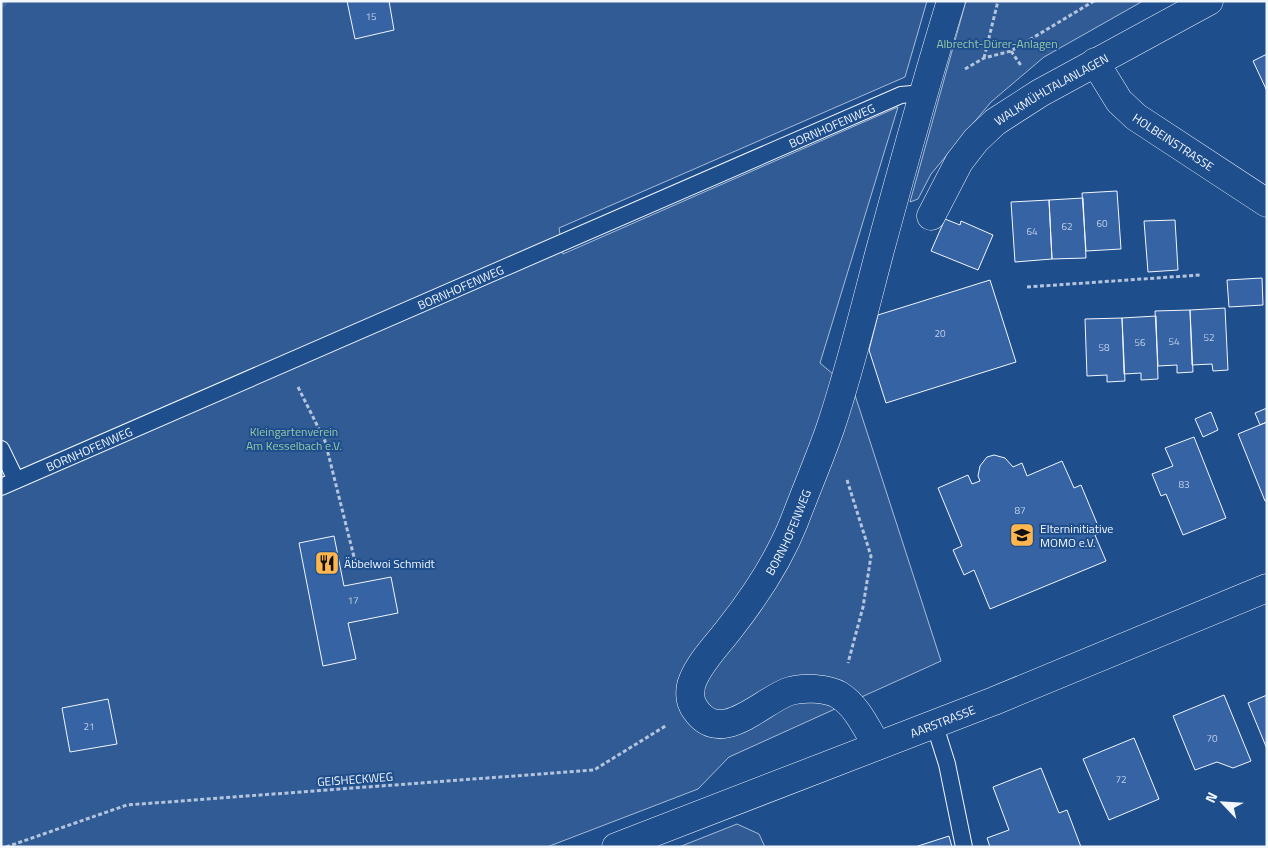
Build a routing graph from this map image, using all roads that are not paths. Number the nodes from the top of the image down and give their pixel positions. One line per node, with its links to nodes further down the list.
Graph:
1 (952, 1): 4 (street, BORNHOFENWEG)
2 (1209, 1): 3 (street, WALKMÜHLTALANLAGEN)
3 (1096, 62): 5 (street, HOLBEINSTRASSE); 6 (street, WALKMÜHLTALANLAGEN)
4 (923, 93): 8 (lane, BORNHOFENWEG); 11 (street, BORNHOFENWEG)
5 (1267, 203)
6 (931, 216)
7 (1, 449): 8 (lane)
8 (9, 483)
9 (1267, 588): 10 (street, AARSTRASSE)
10 (934, 723): 11 (street, AARSTRASSE); 13 (lane)
11 (877, 746): 12 (street, AARSTRASSE)
12 (616, 847)
13 (964, 847)

